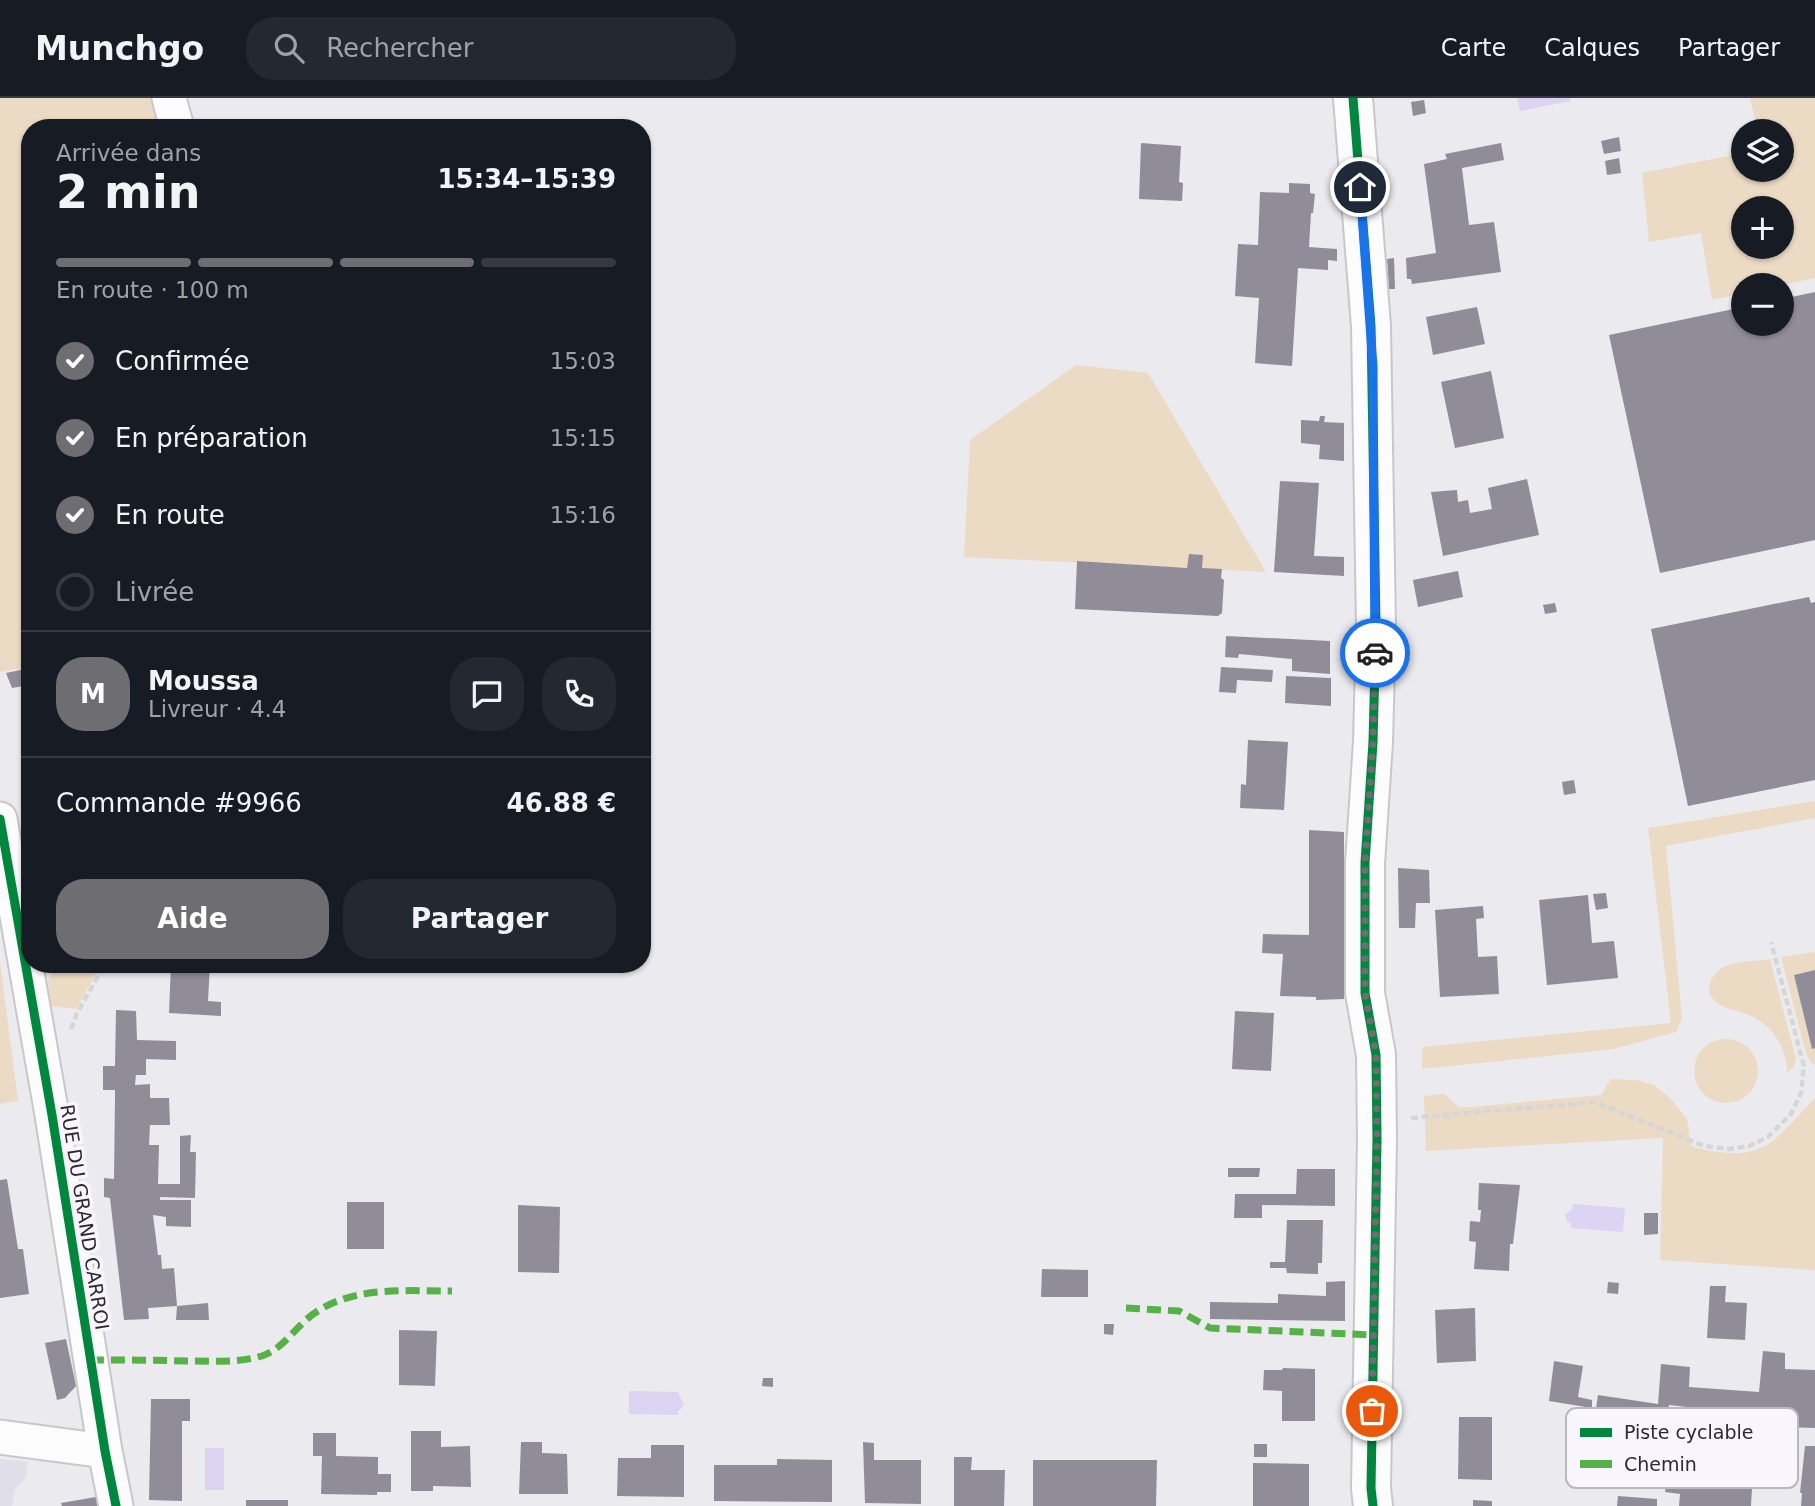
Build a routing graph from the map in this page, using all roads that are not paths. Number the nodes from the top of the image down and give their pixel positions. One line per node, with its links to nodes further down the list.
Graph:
1 (169, 98): 3 (street)
2 (1353, 98): 10 (street)
3 (175, 119)
4 (0, 819): 5 (street, RUE DU GRAND CARROI)
5 (21, 919)
6 (30, 973): 8 (street, RUE DU GRAND CARROI)
7 (0, 1437): 8 (street)
8 (105, 1451): 9 (street, RUE DU GRAND CARROI)
9 (116, 1506)
10 (1373, 1506)

